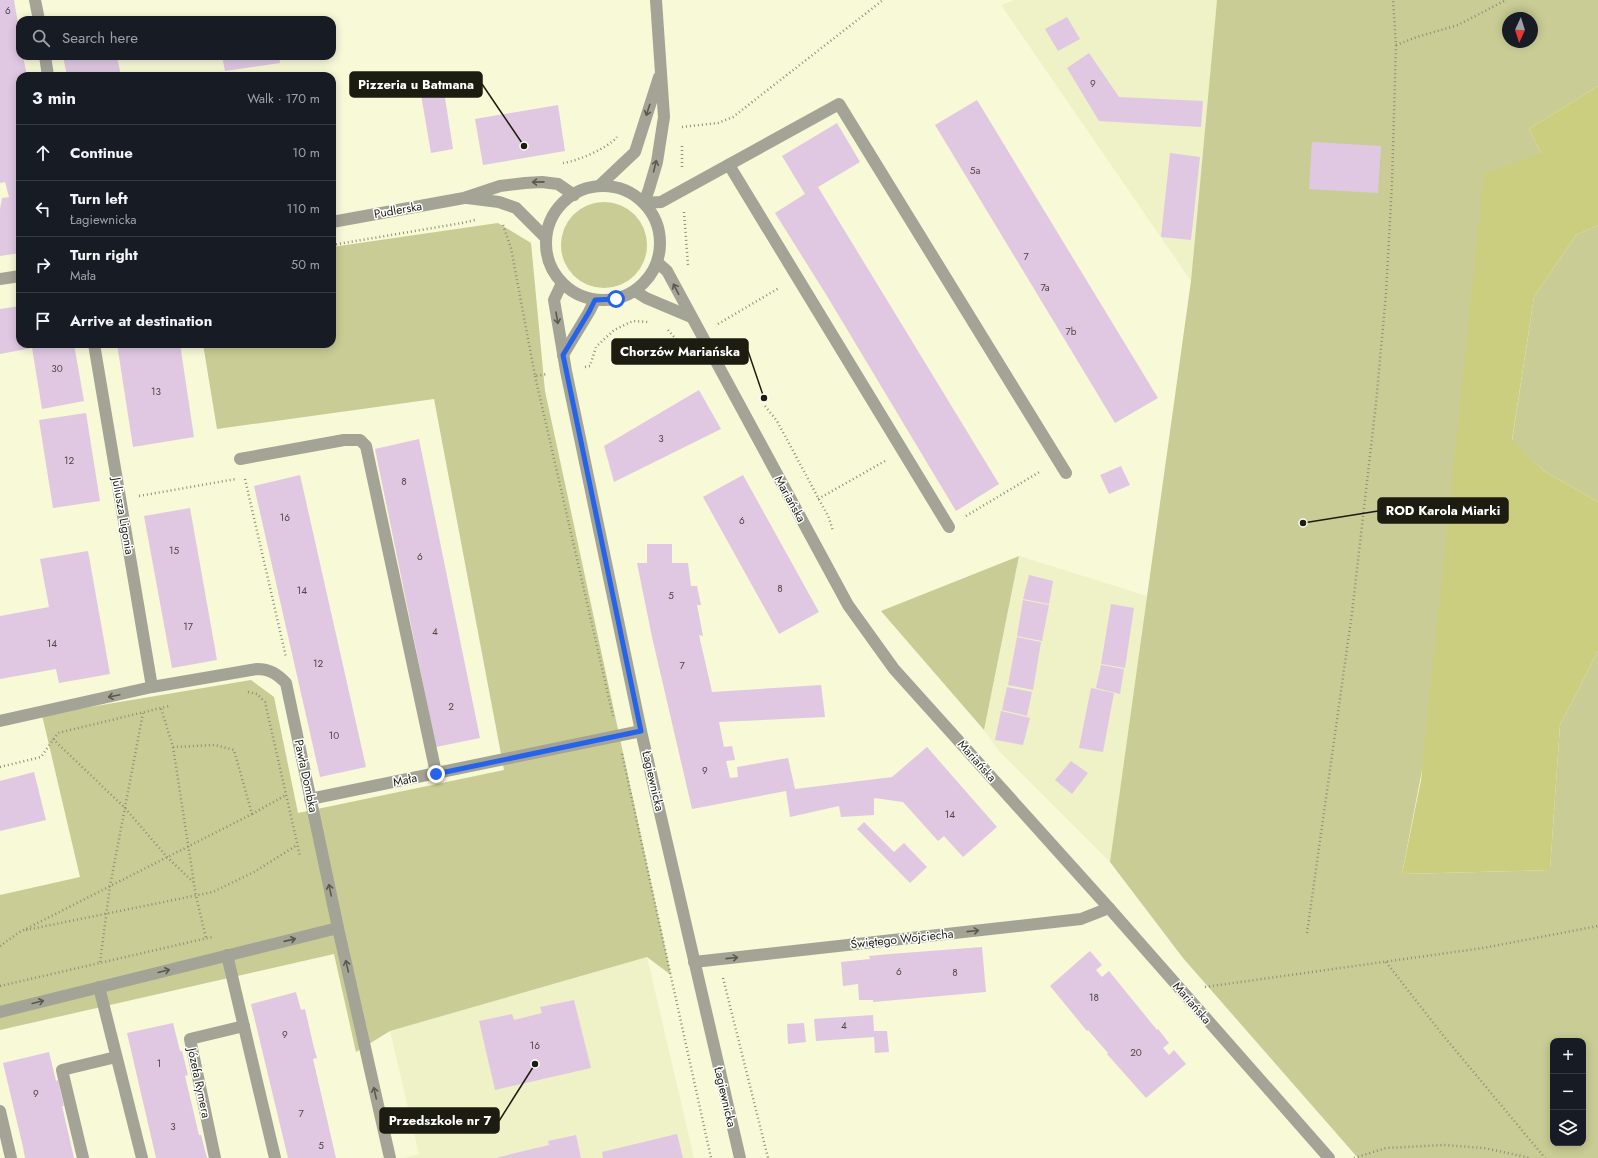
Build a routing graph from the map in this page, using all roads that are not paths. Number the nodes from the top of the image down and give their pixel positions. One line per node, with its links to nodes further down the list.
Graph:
1 (35, 0): 3 (street)
2 (656, 0): 6 (street)
3 (37, 16)
4 (46, 60): 5 (street)
5 (47, 72)
6 (660, 72): 8 (street, one-way to 8); 11 (street, one-way to 6)
7 (728, 165): 11 (street); 24 (street); 25 (street)
8 (599, 186): 9 (street); 11 (street)
9 (574, 194): 10 (street, Pudlerska, one-way to 10); 13 (street)
10 (464, 198): 12 (street, Pudlerska); 13 (street, Pudlerska)
11 (644, 203): 14 (street)
12 (336, 221)
13 (546, 238): 17 (street)
14 (658, 263): 18 (street); 20 (street, Mariańska, one-way to 14)
15 (16, 277): 16 (street)
16 (0, 279)
17 (562, 283): 19 (street); 22 (street, Łagiewnicka, one-way to 22)
18 (635, 291): 19 (street); 20 (street)
19 (595, 300): 22 (street)
20 (691, 317): 31 (street, Mariańska)
21 (95, 348): 26 (street, Juliusza Ligonia)
22 (563, 355): 28 (street, Łagiewnicka)
23 (240, 458): 29 (street)
24 (1066, 473)
25 (949, 527)
26 (152, 687): 27 (street, Pawła Dombka, one-way to 27); 30 (street, Pawła Dombka)
27 (0, 721)
28 (641, 731): 29 (street, Mała); 34 (street, Łagiewnicka)
29 (436, 774): 30 (street, Mała)
30 (310, 799): 32 (street, Pawła Dombka, one-way to 30)
31 (1109, 908): 34 (street, Świętego Wojciecha, one-way to 31); 47 (street, Mariańska)
32 (338, 928): 33 (street, one-way to 32); 45 (street, Pawła Dombka, one-way to 32)
33 (227, 955): 35 (street, one-way to 33); 37 (street)
34 (694, 962): 46 (street, Łagiewnicka)
35 (99, 987): 36 (street, one-way to 35); 38 (street)
36 (0, 1012)
37 (244, 1026): 43 (street, Józefa Rymera); 44 (street)
38 (116, 1057): 41 (street); 42 (street)
39 (0, 1111): 40 (street)
40 (11, 1158)
41 (83, 1158)
42 (142, 1158)
43 (215, 1158)
44 (275, 1158)
45 (390, 1158)
46 (740, 1158)
47 (1329, 1158)

